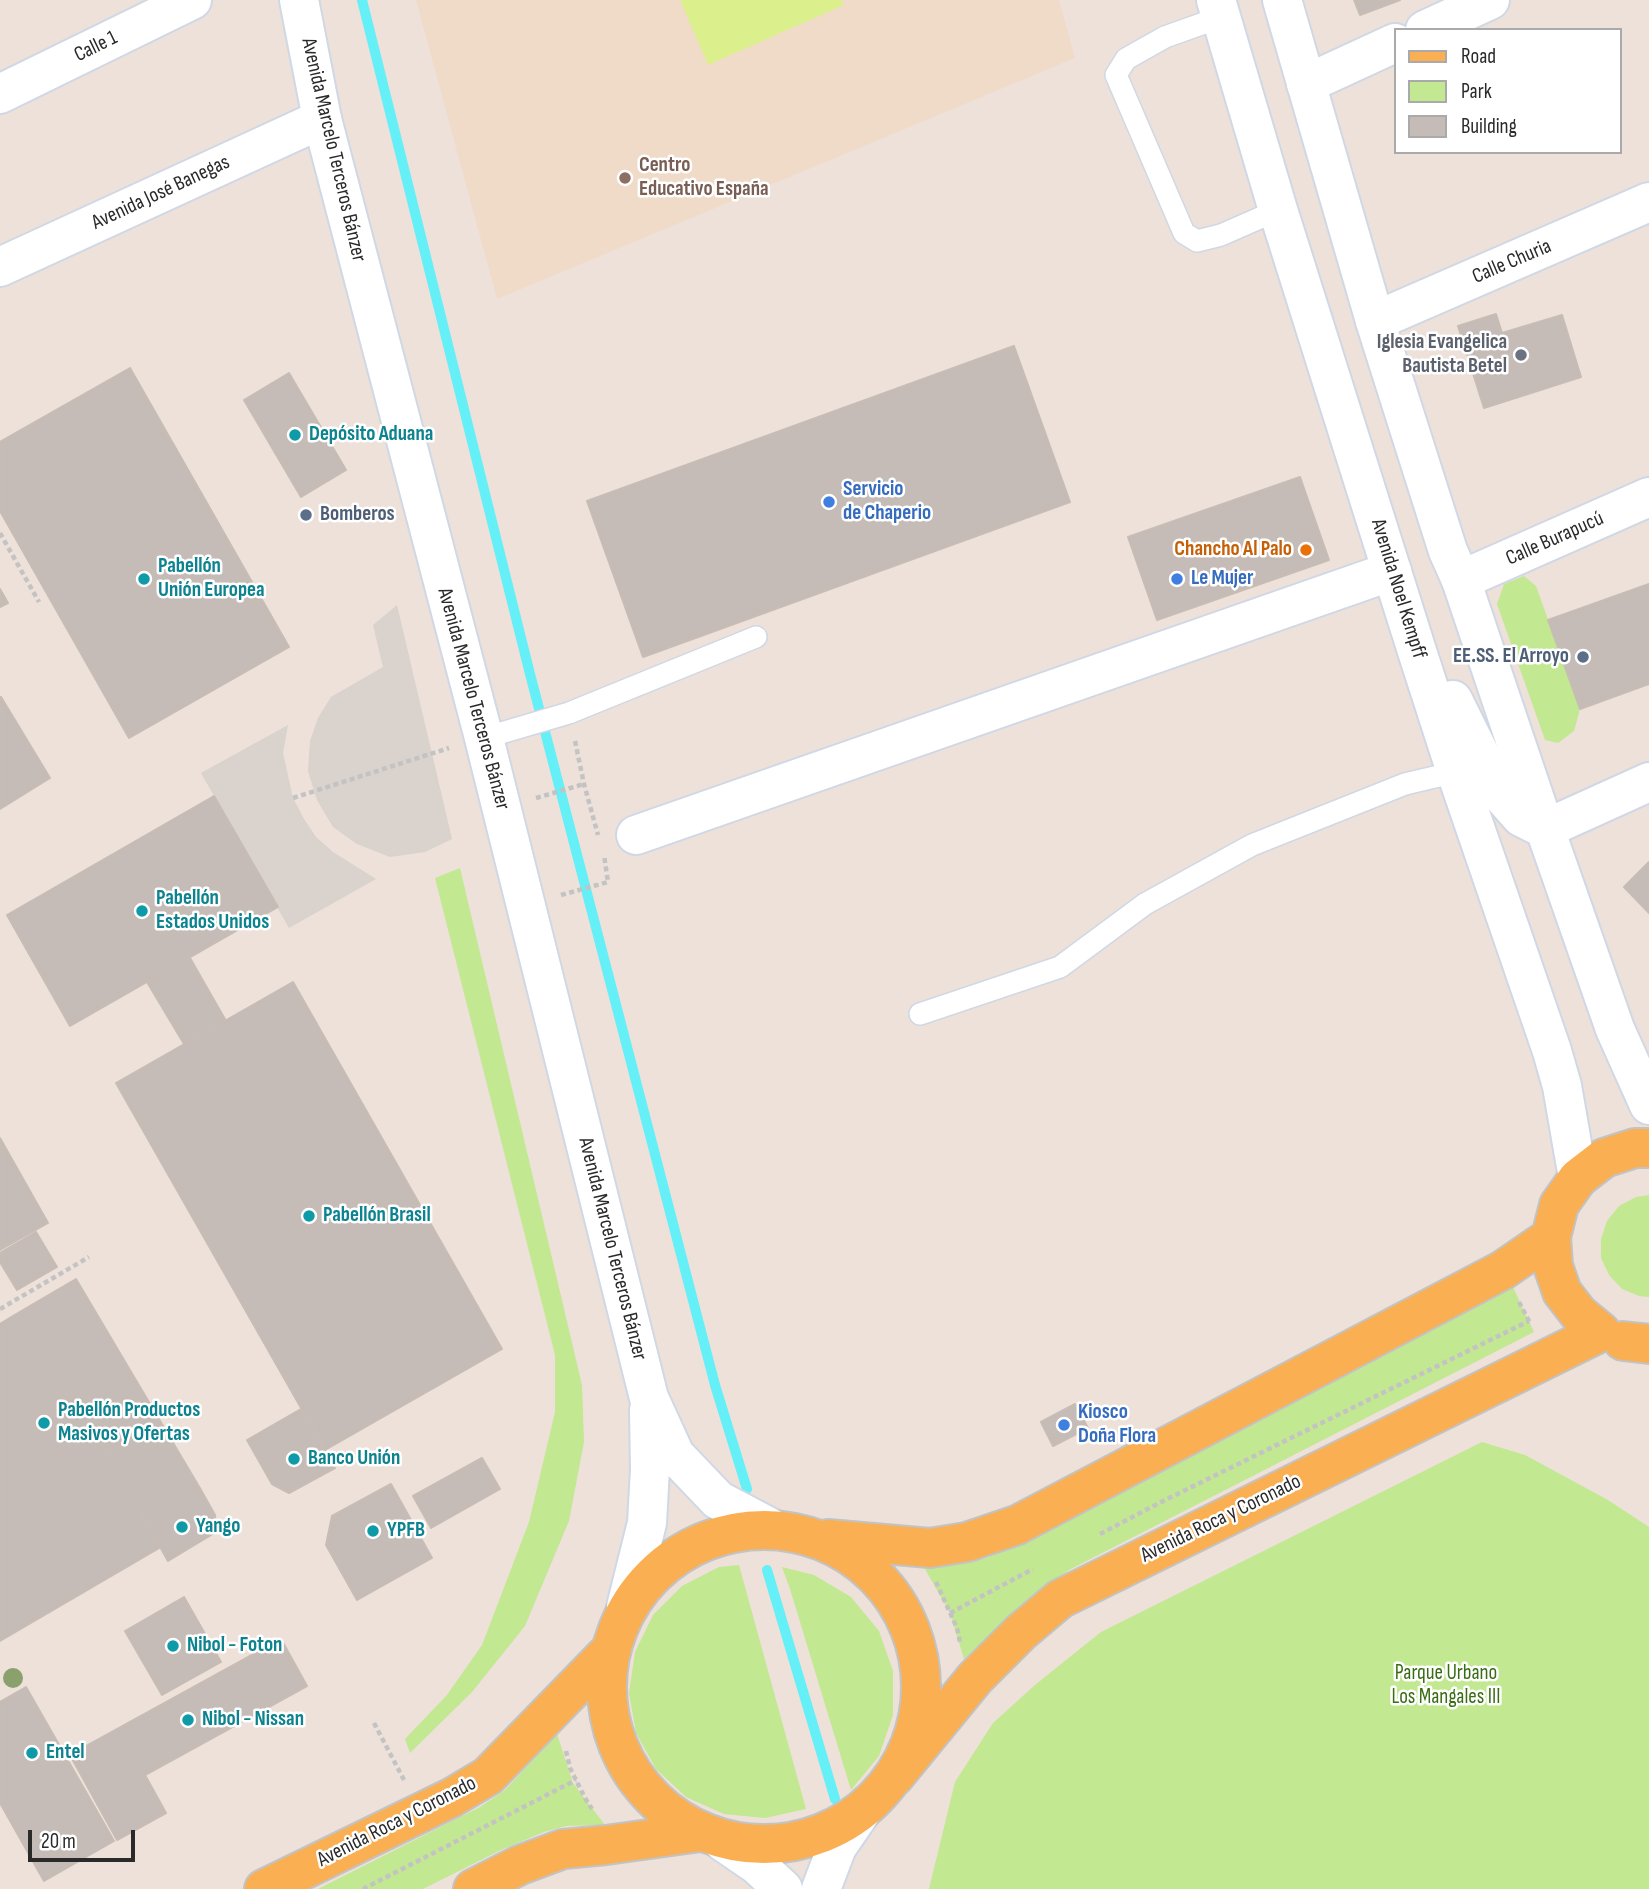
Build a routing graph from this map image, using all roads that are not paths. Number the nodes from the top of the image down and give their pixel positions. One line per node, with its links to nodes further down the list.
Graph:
1 (192, 0): 9 (street, Calle 1)
2 (299, 0): 10 (street, Avenida Marcelo Terceros Bánzer)
3 (1282, 0): 8 (street)
4 (1490, 0): 6 (street)
5 (1218, 8): 12 (street, Avenida Noel Kempff); 12 (lane)
6 (1429, 28)
7 (1394, 43): 8 (street)
8 (1307, 84): 14 (street)
9 (0, 94)
10 (322, 118): 13 (street, Avenida José Banegas); 21 (street, Avenida Marcelo Terceros Bánzer)
11 (1649, 202): 14 (street, Calle Churia)
12 (1278, 210): 14 (street, Calle Churia); 15 (street, Avenida Noel Kempff)
13 (0, 267)
14 (1375, 321): 17 (street)
15 (1343, 412): 17 (street); 18 (street, Avenida Noel Kempff)
16 (1649, 497): 17 (street, Calle Burapucú)
17 (1454, 566): 24 (street)
18 (1392, 571): 20 (street, Avenida Noel Kempff); 25 (street)
19 (756, 637): 21 (lane)
20 (1416, 648): 22 (street, Avenida Noel Kempff); 24 (street)
21 (500, 733): 32 (street, Avenida Marcelo Terceros Bánzer)
22 (1457, 772): 26 (lane); 29 (street, Avenida Noel Kempff)
23 (1649, 782): 24 (street)
24 (1545, 829): 27 (street)
25 (619, 838)
26 (920, 1014)
27 (1649, 1105)
28 (1649, 1148): 29 (main road)
29 (1578, 1178): 30 (main road)
30 (1551, 1237): 31 (main road); 34 (main road)
31 (1630, 1345): 37 (main road, Avenida Roca y Coronado)
32 (649, 1398): 33 (street, Avenida Marcelo Terceros Bánzer); 35 (street, Avenida Marcelo Terceros Bánzer)
33 (774, 1529): 34 (main road); 35 (main road)
34 (815, 1537): 37 (main road)
35 (626, 1607): 36 (main road)
36 (609, 1652): 39 (main road); 40 (main road, Avenida Roca y Coronado)
37 (894, 1777): 38 (main road)
38 (861, 1812): 39 (main road); 43 (street)
39 (711, 1836): 41 (main road); 42 (street)
40 (264, 1889)
41 (473, 1889)
42 (783, 1889)
43 (821, 1889)

